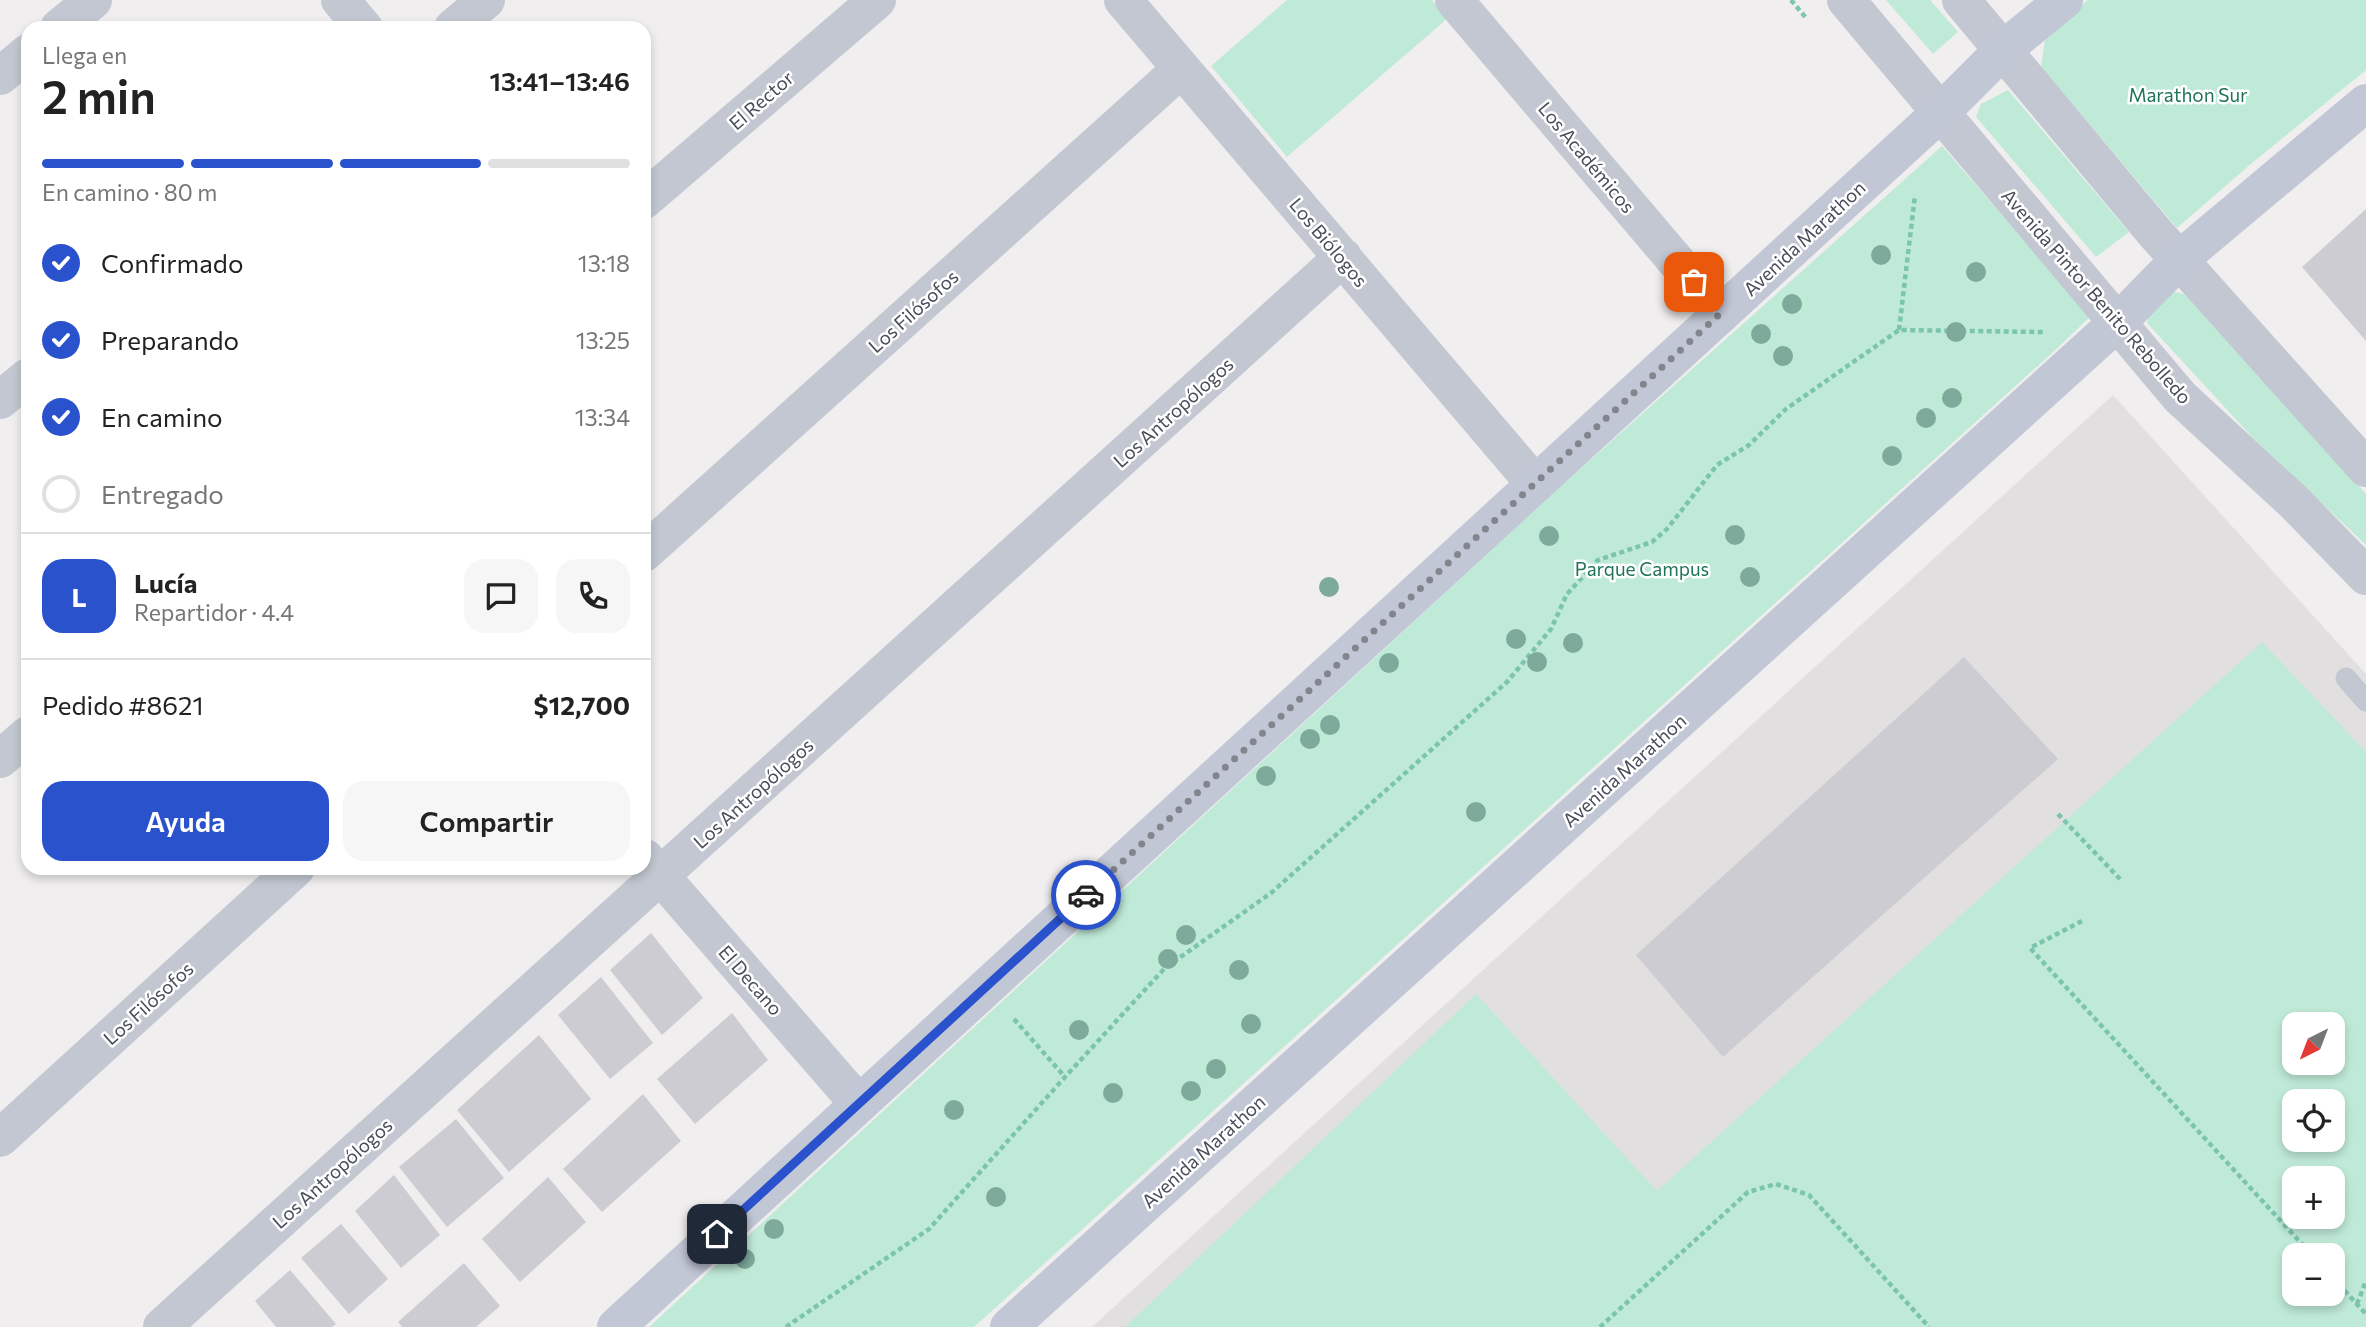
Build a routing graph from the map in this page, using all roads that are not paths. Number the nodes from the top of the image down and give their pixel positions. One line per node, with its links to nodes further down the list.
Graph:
1 (93, 0): 10 (street)
2 (340, 0): 11 (street)
3 (486, 0): 12 (street)
4 (877, 0): 19 (street, El Rector)
5 (1123, 0): 15 (street, Los Biólogos)
6 (1454, 0): 22 (street, Los Académicos)
7 (1846, 0): 18 (street, Avenida Pintor Benito Rebolledo)
8 (1961, 0): 13 (street)
9 (2064, 0): 13 (main road, Avenida Marathon)
10 (68, 21)
11 (358, 21)
12 (461, 21)
13 (2004, 49): 18 (main road, Avenida Marathon); 21 (street)
14 (21, 59): 16 (street)
15 (1181, 69): 20 (street, Los Biólogos); 28 (street, Los Filósofos)
16 (0, 76)
17 (2366, 103): 21 (main road, Avenida Marathon)
18 (1940, 113): 22 (main road, Avenida Marathon); 23 (street, Avenida Pintor Benito Rebolledo)
19 (651, 194)
20 (1343, 257): 27 (street, Los Biólogos); 34 (street, Los Antropólogos)
21 (2180, 258): 23 (main road, Avenida Marathon); 26 (street)
22 (1721, 313): 27 (main road, Avenida Marathon)
23 (2119, 321): 29 (street, Avenida Pintor Benito Rebolledo); 41 (main road, Avenida Marathon)
24 (21, 383): 25 (street)
25 (0, 400)
26 (2364, 463)
27 (1535, 484): 37 (main road, Avenida Marathon)
28 (651, 546)
29 (2366, 576)
30 (2346, 678): 31 (lane)
31 (2366, 701)
32 (21, 741): 33 (street)
33 (0, 759)
34 (652, 866): 37 (street, El Decano)
35 (288, 875): 38 (street, Los Filósofos)
36 (642, 875): 39 (street, Los Antropólogos)
37 (859, 1104): 40 (main road, Avenida Marathon)
38 (0, 1138)
39 (162, 1327)
40 (616, 1327)
41 (1009, 1327)

